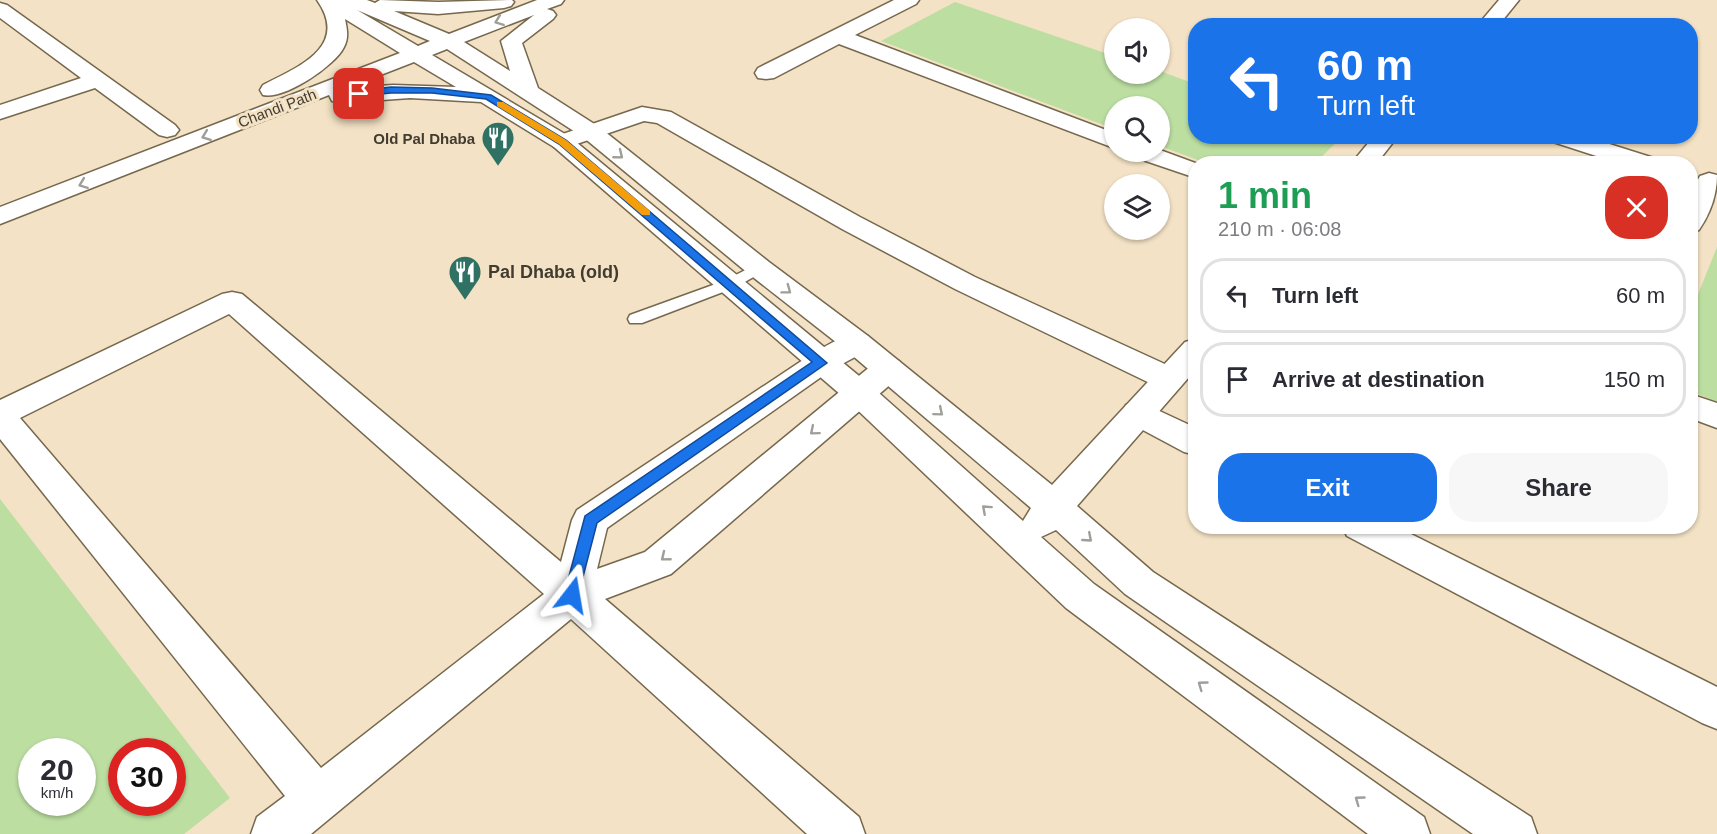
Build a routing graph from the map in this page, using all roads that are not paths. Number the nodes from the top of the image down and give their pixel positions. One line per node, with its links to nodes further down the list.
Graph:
1 (554, 0): 10 (street, Chandi Path, one-way to 10)
2 (567, 0): 13 (street)
3 (909, 0): 9 (street)
4 (1509, 0): 8 (street)
5 (340, 1): 6 (street); 10 (street); 10 (street); 15 (street)
6 (506, 1): 10 (street, Chandi Path)
7 (4, 15): 12 (street)
8 (1494, 18)
9 (838, 36): 11 (street); 19 (street)
10 (422, 42): 13 (street); 14 (street); 15 (street, Chandi Path)
11 (766, 73)
12 (99, 79): 16 (street); 17 (street)
13 (528, 92): 18 (street)
14 (488, 97): 15 (street); 18 (street)
15 (273, 100): 17 (street, Chandi Path); 29 (street, Chandi Path, one-way to 29)
16 (0, 112)
17 (167, 130): 27 (street, Chandi Path)
18 (576, 137): 30 (street, one-way to 30); 31 (street); 36 (street)
19 (1104, 137)
20 (1380, 144): 22 (street)
21 (1584, 144): 23 (street)
22 (1370, 156)
23 (1622, 156)
24 (1170, 162): 25 (street)
25 (1188, 168)
26 (1705, 181): 28 (street)
27 (0, 194)
28 (1698, 201)
29 (0, 216)
30 (759, 268): 31 (lane); 33 (street, one-way to 33)
31 (730, 284): 32 (lane); 35 (street)
32 (636, 319)
33 (858, 343): 35 (street); 37 (street)
34 (1188, 359): 36 (street)
35 (820, 363): 37 (street); 46 (street)
36 (1169, 379): 39 (street)
37 (873, 381): 43 (street, one-way to 43); 45 (street, one-way to 37); 46 (street, one-way to 46)
38 (1698, 408): 41 (street)
39 (1138, 413): 42 (street); 43 (street)
40 (0, 415): 46 (street); 48 (street)
41 (1717, 416)
42 (1188, 438)
43 (1054, 507): 45 (street); 52 (street, one-way to 52)
44 (1376, 534): 47 (street)
45 (1023, 542): 51 (street, one-way to 45)
46 (572, 595): 48 (street); 50 (street)
47 (1717, 709)
48 (317, 800): 49 (street)
49 (274, 834)
50 (842, 834)
51 (1407, 834)
52 (1514, 834)

